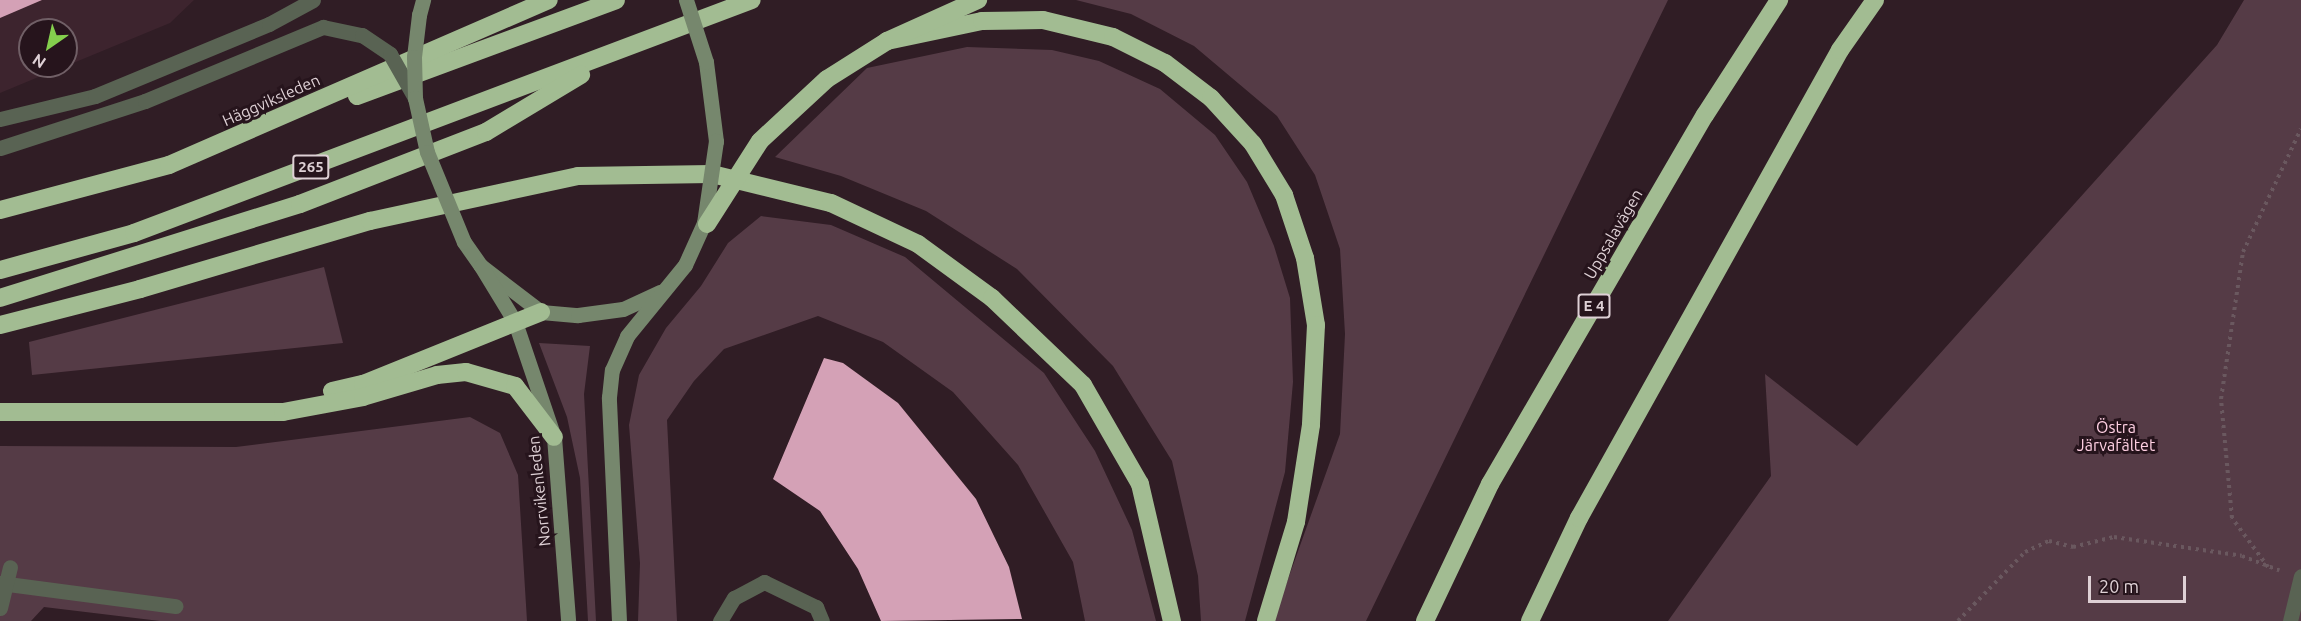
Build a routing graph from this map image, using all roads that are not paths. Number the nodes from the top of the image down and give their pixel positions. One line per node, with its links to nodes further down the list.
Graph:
1 (313, 0): 15 (street)
2 (549, 0): 17 (highway, Häggviksleden)
3 (616, 0): 17 (highway)
4 (686, 0): 19 (main road, bridge)
5 (752, 0): 13 (highway, 265)
6 (978, 0): 11 (highway)
7 (1779, 0): 41 (highway, Uppsalavägen / E 4)
8 (1875, 0): 12 (highway)
9 (1880, 0): 12 (highway)
10 (421, 7): 14 (main road, bridge)
11 (887, 42): 19 (highway, bridge); 40 (highway)
12 (1840, 50): 42 (highway)
13 (618, 52): 21 (highway, 265); 23 (highway)
14 (415, 98): 16 (street, bridge); 20 (main road, bridge)
15 (0, 119)
16 (0, 148)
17 (169, 165): 18 (highway, Häggviksleden)
18 (0, 210)
19 (704, 227): 22 (main road)
20 (481, 266): 24 (main road); 25 (main road, Norrvikenleden)
21 (0, 270)
22 (664, 290): 24 (main road); 36 (main road)
23 (0, 298)
24 (541, 312): 25 (highway)
25 (514, 322): 28 (highway); 29 (main road, Norrvikenleden)
26 (0, 325): 39 (highway)
27 (0, 412): 28 (highway)
28 (206, 413): 29 (highway)
29 (554, 437): 35 (main road, Norrvikenleden)
30 (10, 567): 32 (street)
31 (2301, 577): 43 (street)
32 (2, 583): 33 (street); 34 (street)
33 (175, 606)
34 (0, 608)
35 (568, 621)
36 (619, 621)
37 (720, 621): 38 (street)
38 (822, 621)
39 (1172, 621)
40 (1266, 621)
41 (1425, 621)
42 (1530, 621)
43 (2290, 621)

